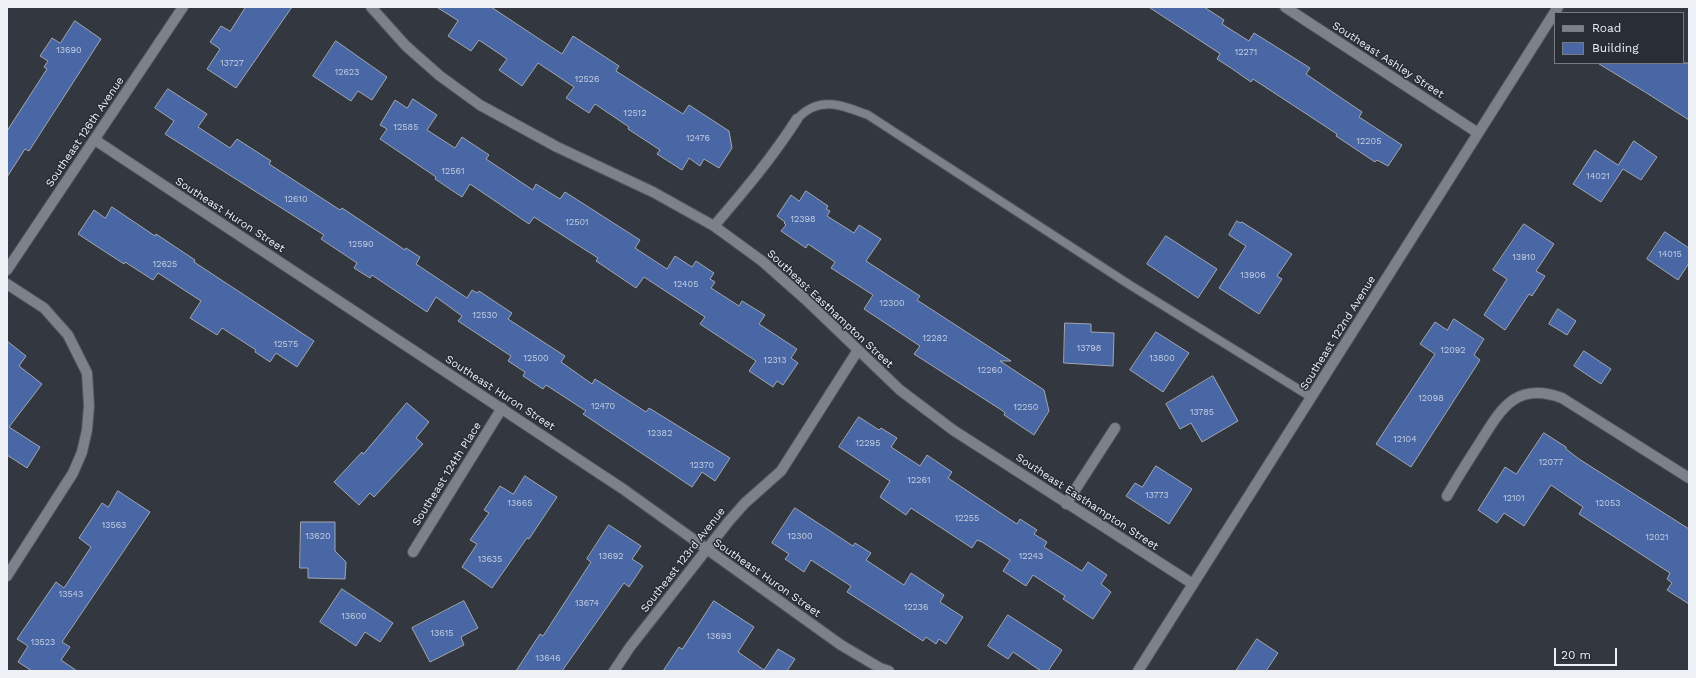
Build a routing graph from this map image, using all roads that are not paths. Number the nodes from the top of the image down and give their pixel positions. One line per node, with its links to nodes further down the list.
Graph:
1 (183, 7): 7 (street, Southeast 126th Avenue)
2 (371, 7): 8 (street, Southeast Easthampton Street)
3 (1285, 7): 6 (street, Southeast Ashley Street)
4 (1554, 13): 6 (street, Southeast 122nd Avenue)
5 (797, 119): 8 (street); 12 (lane)
6 (1478, 133): 12 (street, Southeast 122nd Avenue)
7 (95, 140): 9 (street, Southeast 126th Avenue); 13 (street, Southeast Huron Street)
8 (714, 226): 11 (street, Southeast Easthampton Street)
9 (7, 270)
10 (7, 284): 20 (street)
11 (858, 350): 17 (street, Southeast Easthampton Street); 18 (street, Southeast 123rd Avenue)
12 (1311, 397): 21 (street, Southeast 122nd Avenue)
13 (502, 408): 18 (street, Southeast Huron Street); 19 (street, Southeast 124th Place)
14 (1115, 428): 17 (street)
15 (1689, 478): 16 (street)
16 (1447, 496)
17 (1066, 504): 21 (street, Southeast Easthampton Street)
18 (706, 550): 22 (street, Southeast 123rd Avenue); 23 (street, Southeast Huron Street)
19 (413, 552)
20 (7, 576)
21 (1193, 584): 24 (street, Southeast 122nd Avenue)
22 (614, 671)
23 (889, 671)
24 (1138, 671)

